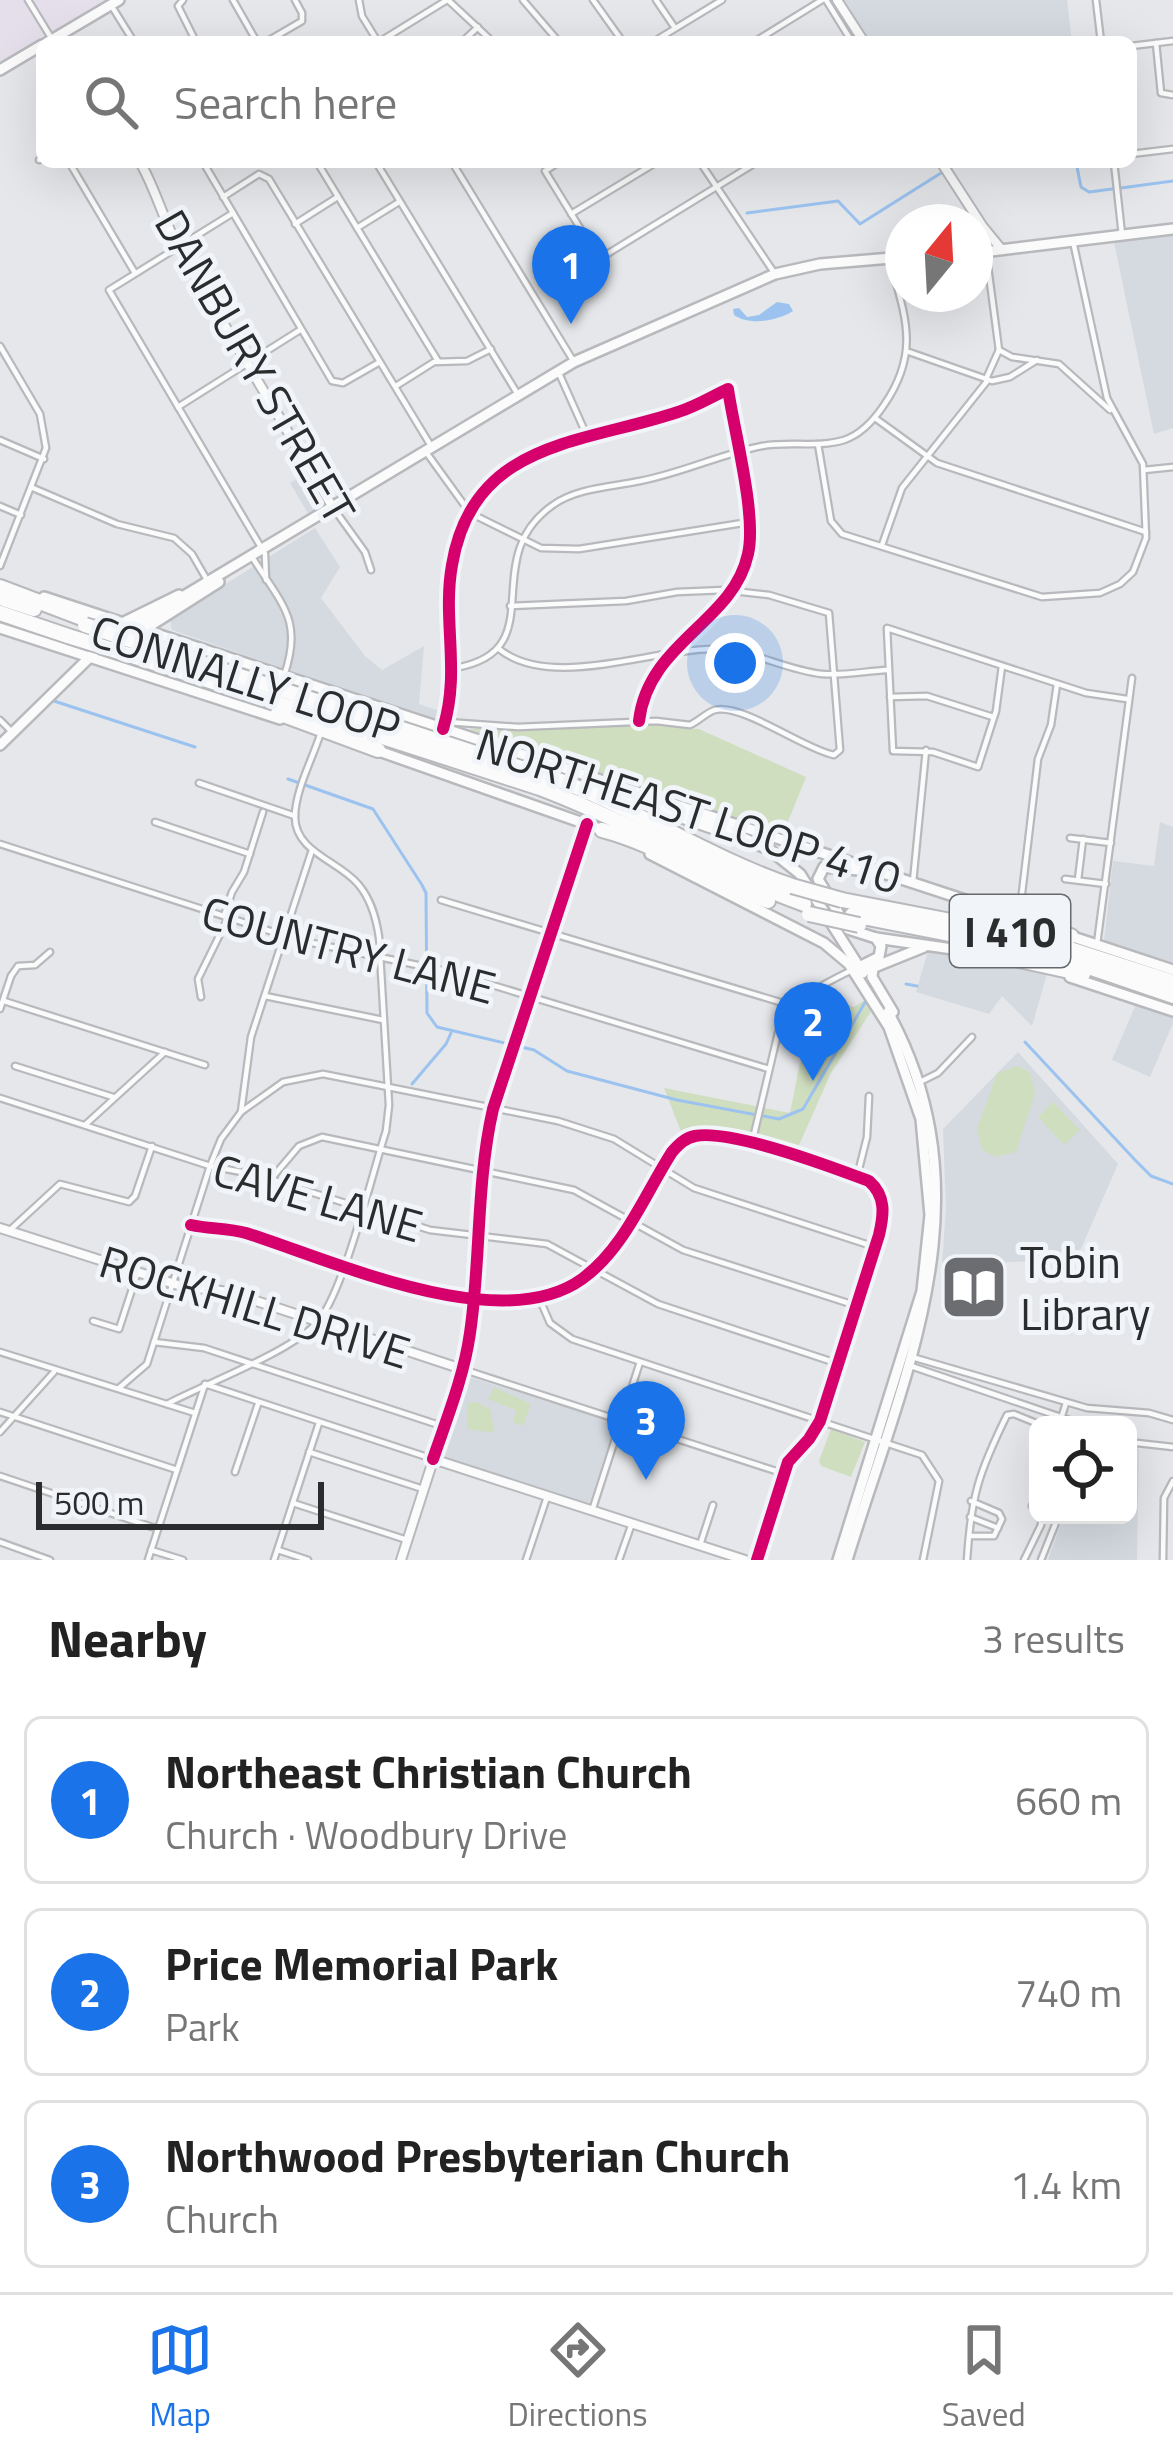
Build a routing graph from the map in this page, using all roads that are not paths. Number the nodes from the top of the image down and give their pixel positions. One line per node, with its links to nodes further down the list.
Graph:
1 (28, 0): 17 (street)
2 (183, 0): 20 (street)
3 (233, 0): 21 (street)
4 (295, 0): 22 (street)
5 (359, 0): 23 (street)
6 (448, 0): 15 (street); 24 (street)
7 (524, 0): 27 (street)
8 (593, 0): 28 (street)
9 (656, 0): 16 (street)
10 (824, 0): 30 (street); 31 (street)
11 (837, 0): 32 (street)
12 (1096, 0): 33 (street)
13 (720, 1): 16 (street)
14 (115, 2): 18 (main road); 19 (street)
15 (478, 27): 25 (street); 26 (street)
16 (675, 28): 29 (street)
17 (44, 36)
18 (68, 36)
19 (131, 36)
20 (192, 36)
21 (254, 36)
22 (276, 36)
23 (375, 36)
24 (389, 36)
25 (468, 36)
26 (487, 36)
27 (554, 36)
28 (619, 36)
29 (662, 36)
30 (764, 36)
31 (849, 36)
32 (860, 36)
33 (1100, 36)
34 (1173, 41): 35 (street)
35 (1156, 43): 36 (street); 39 (street)
36 (1137, 45)
37 (36, 49): 38 (main road)
38 (0, 70)
39 (1173, 95)
40 (1173, 149): 41 (street)
41 (1137, 153)
42 (73, 168): 71 (street)
43 (143, 168): 67 (street, DANBURY STREET)
44 (206, 168): 55 (street)
45 (321, 168): 56 (street)
46 (380, 168): 57 (street)
47 (456, 168): 83 (street)
48 (550, 168): 60 (street)
49 (647, 168): 60 (street)
50 (704, 168): 54 (street)
51 (747, 168): 54 (street)
52 (945, 168): 58 (street)
53 (1115, 168): 64 (street)
54 (716, 187): 60 (street); 72 (street)
55 (223, 197): 59 (street); 61 (street)
56 (339, 197): 61 (street); 62 (street)
57 (400, 201): 62 (street); 77 (street)
58 (967, 204)
59 (233, 213): 67 (street); 75 (street)
60 (572, 214)
61 (296, 224): 81 (street)
62 (357, 228): 82 (street)
63 (1173, 229): 64 (main road)
64 (1122, 235): 66 (main road)
65 (993, 240): 68 (street)
66 (1073, 241): 68 (main road); 90 (street)
67 (178, 247): 71 (street); 84 (street, DANBURY STREET)
68 (1002, 250): 69 (main road)
69 (993, 251)
70 (885, 258): 72 (main road)
71 (135, 273): 89 (street)
72 (775, 274): 83 (main road)
73 (904, 312): 79 (street)
74 (992, 312): 78 (street)
75 (301, 329): 81 (street); 84 (street)
76 (0, 346): 98 (street)
77 (491, 349): 82 (street); 88 (street)
78 (999, 350): 80 (street); 86 (street)
79 (908, 352): 86 (street); 91 (street)
80 (1037, 360): 86 (street); 90 (street)
81 (380, 361): 87 (street)
82 (438, 361): 87 (street)
83 (574, 362): 85 (main road)
84 (247, 364): 89 (street); 103 (street, DANBURY STREET)
85 (558, 371): 88 (main road); 92 (street)
86 (989, 380): 97 (street)
87 (396, 386): 95 (street)
88 (518, 395): 95 (main road)
89 (178, 407): 110 (street)
90 (1113, 413): 100 (street)
91 (874, 418): 94 (street); 97 (street)
92 (587, 436): 96 (street); 104 (street)
93 (0, 440): 98 (street)
94 (818, 444): 96 (street); 109 (street)
95 (429, 450): 103 (main road); 104 (street)
96 (738, 453): 106 (street); 108 (street)
97 (928, 458): 107 (street); 109 (street)
98 (44, 459): 101 (street)
99 (1173, 467): 100 (street)
100 (1144, 470): 107 (street)
101 (33, 488): 105 (street); 115 (street)
102 (0, 506): 105 (street)
103 (334, 509): 110 (main road); 113 (street, DANBURY STREET)
104 (470, 513): 108 (street); 136 (street)
105 (21, 515): 112 (street)
106 (749, 522): 108 (street); 117 (street)
107 (1146, 532): 109 (street)
108 (524, 541): 120 (street)
109 (881, 547)
110 (264, 551): 111 (main road); 114 (street); 115 (main road)
111 (254, 560): 114 (street); 115 (main road)
112 (0, 566)
113 (371, 570)
114 (266, 580): 140 (street)
115 (210, 584): 118 (main road); 122 (main road)
116 (0, 585): 123 (main road); 125 (highway)
117 (731, 590): 120 (street); 131 (street); 139 (street)
118 (188, 593): 124 (main road); 127 (main road)
119 (0, 598): 125 (highway, CONNALLY LOOP / I 410)
120 (510, 606): 130 (street)
121 (0, 613): 129 (highway, CONNALLY LOOP)
122 (165, 616): 127 (main road); 128 (main road)
123 (105, 617): 124 (main road); 129 (main road)
124 (119, 622): 127 (main road)
125 (86, 623): 127 (highway, CONNALLY LOOP / I 410, bridge)
126 (0, 628): 129 (main road, NORTHEAST LOOP 410)
127 (136, 633): 128 (highway, CONNALLY LOOP / I 410, bridge); 132 (main road)
128 (164, 642): 135 (main road); 140 (main road, NORTHEAST LOOP 410); 155 (highway, CONNALLY LOOP / I 410)
129 (69, 643): 132 (main road, NORTHEAST LOOP 410); 133 (highway, CONNALLY LOOP, bridge); 138 (main road)
130 (500, 649): 131 (street); 136 (street)
131 (669, 654): 139 (street); 148 (street)
132 (93, 658): 135 (main road, NORTHEAST LOOP 410); 138 (main road); 143 (main road)
133 (145, 660): 153 (highway); 176 (highway, CONNALLY LOOP)
134 (1003, 666): 137 (street); 142 (street); 146 (street)
135 (124, 668): 150 (main road, NORTHEAST LOOP 410)
136 (454, 668): 149 (street)
137 (888, 670): 139 (street); 144 (street)
138 (73, 672): 143 (main road)
139 (832, 673): 148 (street)
140 (284, 676): 149 (main road, NORTHEAST LOOP 410)
141 (1132, 679): 145 (street)
142 (1057, 683): 145 (street); 179 (street)
143 (61, 687): 151 (main road)
144 (890, 698): 146 (street); 154 (street)
145 (1127, 699): 165 (street)
146 (993, 718): 154 (street)
147 (0, 720): 151 (street)
148 (639, 721): 149 (street)
149 (444, 725): 157 (main road, NORTHEAST LOOP 410)
150 (320, 732): 153 (main road, NORTHEAST LOOP 410); 159 (street)
151 (13, 733): 152 (main road)
152 (0, 745)
153 (378, 750): 161 (main road, NORTHEAST LOOP 410)
154 (926, 750): 172 (street)
155 (478, 752): 162 (highway); 175 (highway, CONNALLY LOOP / I 410, bridge)
156 (199, 783): 159 (street)
157 (632, 790): 162 (main road); 169 (main road, NORTHEAST LOOP 410)
158 (263, 812): 168 (street)
159 (295, 816): 167 (street)
160 (154, 822): 168 (street)
161 (594, 827): 176 (highway); 181 (street); 182 (main road, NORTHEAST LOOP 410)
162 (724, 830): 177 (main road)
163 (1070, 838): 164 (street)
164 (1083, 839): 165 (street); 171 (street)
165 (1111, 843): 173 (street)
166 (0, 844): 178 (street, COUNTRY LANE)
167 (313, 850): 180 (street); 189 (street)
168 (250, 854): 178 (street)
169 (896, 877): 172 (main road, NORTHEAST LOOP 410); 184 (main road)
170 (1065, 879): 171 (street)
171 (1078, 880): 173 (street)
172 (913, 883): 179 (main road, NORTHEAST LOOP 410)
173 (1106, 884): 185 (street)
174 (441, 900): 181 (street)
175 (842, 900): 183 (highway); 194 (highway, CONNALLY LOOP / I 410)
176 (806, 909): 194 (highway, I 410, bridge)
177 (826, 914): 182 (main road); 191 (main road)
178 (226, 917): 180 (street, COUNTRY LANE); 196 (street)
179 (1019, 918): 183 (main road, NORTHEAST LOOP 410)
180 (284, 936): 189 (street, COUNTRY LANE); 195 (street)
181 (552, 936): 197 (street); 199 (street)
182 (810, 936): 191 (main road, NORTHEAST LOOP 410)
183 (1071, 936): 185 (main road, NORTHEAST LOOP 410)
184 (876, 938): 186 (main road); 191 (main road)
185 (1097, 944): 190 (main road, NORTHEAST LOOP 410)
186 (929, 945): 188 (main road, NORTHEAST LOOP 410); 191 (main road, NORTHEAST LOOP 410)
187 (50, 952): 193 (street)
188 (1006, 957): 194 (highway); 201 (main road, NORTHEAST LOOP 410)
189 (380, 958): 197 (street, COUNTRY LANE); 202 (street)
190 (1173, 967)
191 (861, 970): 199 (street); 208 (main road); 208 (main road)
192 (0, 972): 193 (street)
193 (11, 976): 198 (street)
194 (1170, 991)
195 (265, 996): 202 (street); 214 (street)
196 (201, 997)
197 (530, 1000): 207 (street, COUNTRY LANE); 213 (street)
198 (4, 1001): 200 (street); 204 (street)
199 (793, 1006): 207 (street)
200 (0, 1009)
201 (1173, 1011)
202 (384, 1020): 209 (street)
203 (972, 1037): 208 (street)
204 (165, 1052): 205 (street); 212 (street)
205 (205, 1065)
206 (15, 1066): 212 (street)
207 (769, 1069): 216 (street)
208 (915, 1083): 241 (main road)
209 (387, 1084): 213 (street); 214 (street); 218 (street)
210 (868, 1096): 222 (street)
211 (0, 1098): 215 (street, CAVE LANE)
212 (115, 1098): 215 (street)
213 (494, 1109): 220 (street); 221 (street)
214 (241, 1112): 219 (street)
215 (85, 1125): 217 (street, CAVE LANE)
216 (752, 1143): 221 (street); 222 (street)
217 (152, 1146): 219 (street, CAVE LANE); 227 (street)
218 (380, 1148): 220 (street); 223 (street); 224 (street)
219 (210, 1166): 223 (street, CAVE LANE); 226 (street)
220 (483, 1168): 225 (street); 228 (street)
221 (662, 1168): 225 (street); 229 (street)
222 (857, 1177): 229 (street)
223 (271, 1179): 224 (street, CAVE LANE)
224 (362, 1209): 228 (street, CAVE LANE); 230 (street)
225 (631, 1220): 231 (street); 236 (street)
226 (191, 1225): 230 (street); 233 (street)
227 (4, 1229): 232 (street, ROCKHILL DRIVE)
228 (478, 1237): 231 (street, CAVE LANE); 234 (street)
229 (875, 1247): 236 (street)
230 (343, 1266): 234 (street); 238 (street)
231 (594, 1270): 235 (street); 244 (street, CAVE LANE)
232 (137, 1271): 233 (street, ROCKHILL DRIVE); 237 (street)
233 (173, 1284): 238 (street, ROCKHILL DRIVE); 239 (street)
234 (473, 1298): 235 (street); 245 (street)
235 (540, 1298): 242 (street)
236 (855, 1305): 244 (street)
237 (92, 1321)
238 (318, 1322): 243 (street); 245 (street, ROCKHILL DRIVE)
239 (154, 1342): 243 (street); 248 (street)
240 (0, 1352): 246 (street)
241 (908, 1360): 250 (street); 254 (street); 264 (main road)
242 (640, 1361): 259 (street); 260 (street)
243 (249, 1363): 247 (street); 262 (street)
244 (836, 1363): 260 (street)
245 (462, 1369): 259 (street, ROCKHILL DRIVE); 262 (street)
246 (54, 1372): 248 (street); 256 (street)
247 (205, 1384): 249 (street); 251 (street); 253 (street)
248 (119, 1388): 251 (street)
249 (258, 1402): 261 (street); 270 (street)
250 (1066, 1402): 255 (street); 258 (street)
251 (167, 1404): 253 (street)
252 (0, 1412): 256 (street)
253 (195, 1414): 269 (street)
254 (1059, 1416)
255 (1062, 1416)
256 (14, 1417): 263 (street); 269 (street)
257 (1029, 1420): 276 (street)
258 (1173, 1420)
259 (622, 1421): 271 (street, ROCKHILL DRIVE); 279 (street)
260 (820, 1421): 264 (street); 271 (street)
261 (319, 1422): 267 (street); 268 (street)
262 (444, 1427): 268 (street)
263 (0, 1432)
264 (881, 1440): 305 (main road); 306 (main road); 307 (street)
265 (1137, 1443): 266 (street)
266 (1173, 1447)
267 (309, 1452): 274 (street); 277 (street)
268 (433, 1459): 274 (street); 275 (street)
269 (177, 1470): 285 (street)
270 (235, 1472)
271 (784, 1473): 304 (street)
272 (0, 1476): 285 (street)
273 (1173, 1480): 286 (street)
274 (423, 1490): 289 (street)
275 (548, 1496): 279 (street); 301 (street)
276 (971, 1501): 280 (street); 284 (street)
277 (292, 1503): 289 (street); 293 (street)
278 (712, 1505): 291 (street)
279 (592, 1511): 281 (street)
280 (970, 1517): 284 (street); 288 (street)
281 (632, 1523): 291 (street); 302 (street)
282 (1036, 1524): 309 (street)
283 (1055, 1524): 310 (street)
284 (998, 1528): 288 (street)
285 (158, 1529): 292 (street)
286 (1164, 1530): 287 (street); 311 (street)
287 (1173, 1530)
288 (969, 1536): 308 (street)
289 (408, 1540): 300 (street)
290 (0, 1542): 294 (street)
291 (700, 1545): 303 (street)
292 (151, 1550): 296 (street); 297 (street)
293 (278, 1550): 298 (street); 299 (street)
294 (40, 1559): 295 (street)
295 (50, 1560)
296 (148, 1560)
297 (183, 1560)
298 (274, 1560)
299 (308, 1560)
300 (401, 1560)
301 (526, 1560)
302 (619, 1560)
303 (745, 1560)
304 (757, 1560)
305 (838, 1560)
306 (847, 1560)
307 (923, 1560)
308 (967, 1560)
309 (1024, 1560)
310 (1041, 1560)
311 (1162, 1560)

